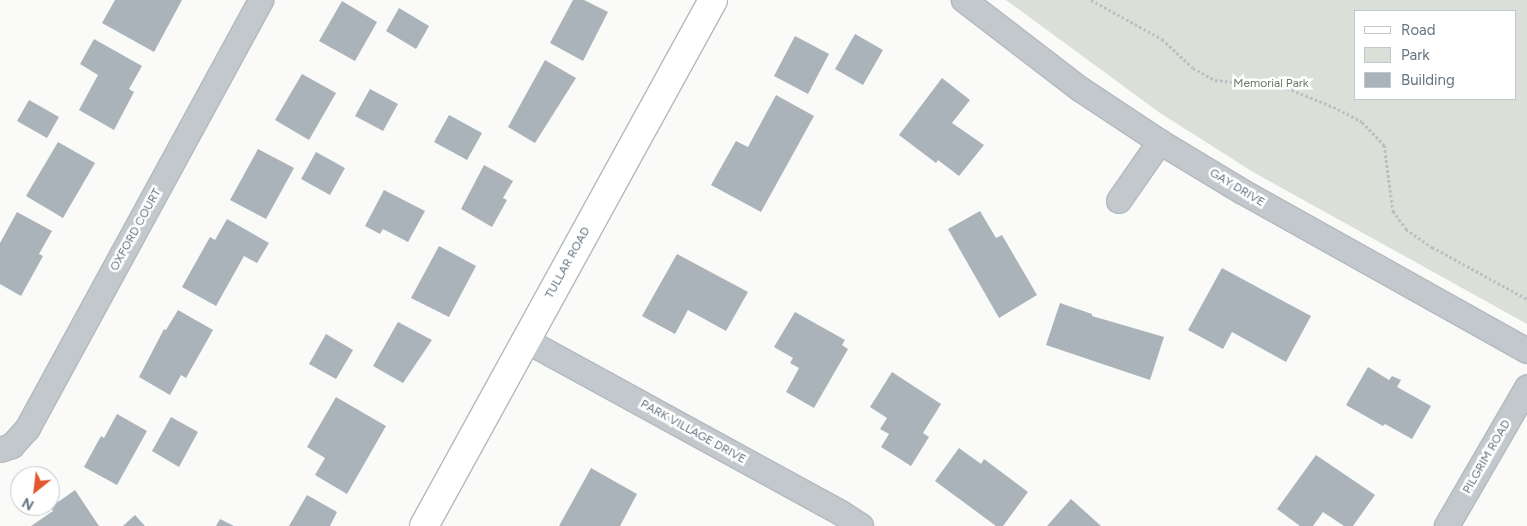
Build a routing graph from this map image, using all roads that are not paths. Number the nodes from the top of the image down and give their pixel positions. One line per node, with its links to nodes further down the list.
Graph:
1 (262, 0): 9 (street, OXFORD COURT)
2 (713, 0): 6 (main road, TULLAR ROAD)
3 (964, 0): 4 (street, GAY DRIVE)
4 (1160, 142): 5 (street); 7 (street, GAY DRIVE)
5 (1119, 201)
6 (525, 340): 10 (main road, TULLAR ROAD); 11 (street, PARK VILLAGE DRIVE)
7 (1527, 351)
8 (1527, 388): 12 (street, PILGRIM ROAD)
9 (0, 450)
10 (424, 526)
11 (861, 526)
12 (1447, 526)

